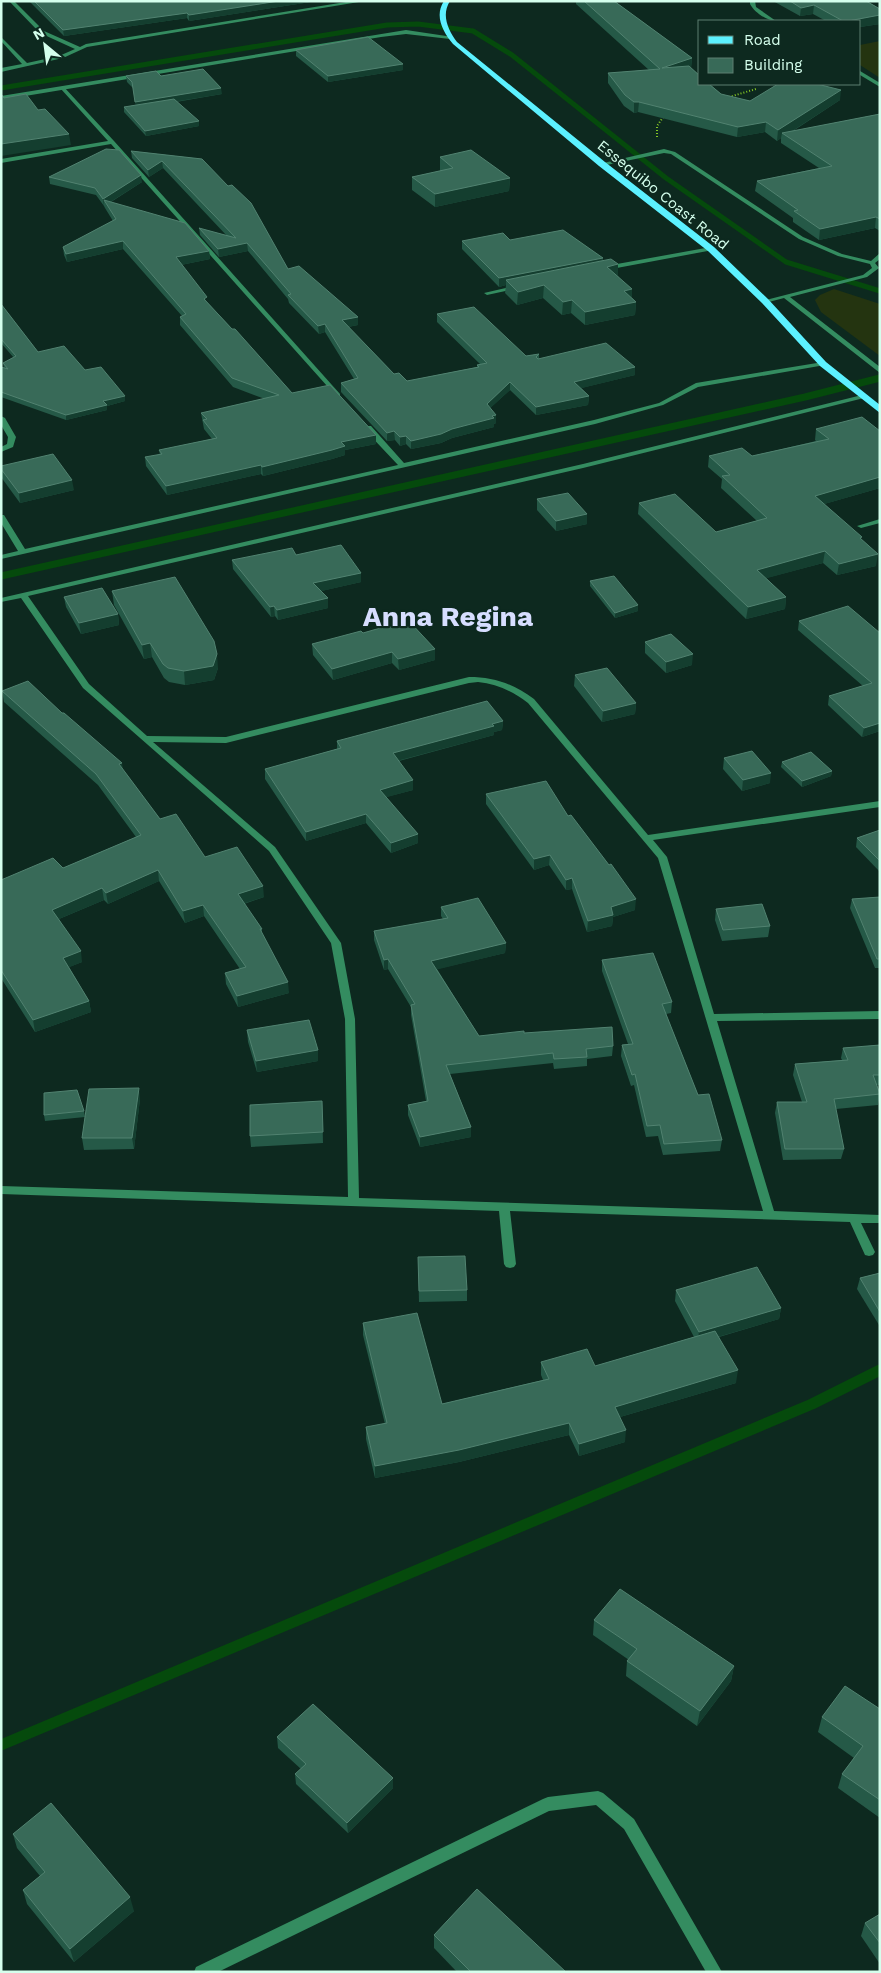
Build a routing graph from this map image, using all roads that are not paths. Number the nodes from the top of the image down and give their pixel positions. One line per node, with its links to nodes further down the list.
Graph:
1 (11, 1): 10 (street)
2 (322, 1): 6 (street)
3 (363, 1): 6 (street)
4 (447, 1): 8 (main road, Essequibo Coast Road)
5 (753, 1): 7 (street)
6 (328, 6): 10 (street)
7 (772, 20)
8 (449, 35): 15 (street); 19 (main road, Essequibo Coast Road)
9 (1, 38): 11 (street)
10 (80, 49): 11 (street)
11 (25, 64): 12 (street)
12 (1, 70)
13 (861, 74): 14 (street)
14 (880, 85)
15 (62, 88): 16 (street); 17 (street)
16 (1, 98)
17 (112, 142): 18 (street); 31 (street)
18 (1, 161)
19 (602, 164): 20 (main road, Essequibo Coast Road); 22 (street)
20 (711, 249): 23 (street); 27 (main road, Essequibo Coast Road)
21 (880, 255): 22 (street)
22 (872, 263): 26 (street)
23 (601, 270)
24 (525, 285): 25 (street)
25 (487, 293)
26 (785, 296): 27 (street); 29 (street)
27 (764, 301): 28 (main road, Essequibo Coast Road)
28 (823, 364): 30 (main road, Essequibo Coast Road); 36 (street)
29 (880, 371)
30 (858, 394): 32 (main road, Essequibo Coast Road); 42 (street)
31 (341, 398)
32 (880, 410)
33 (1, 418): 35 (street)
34 (360, 420): 36 (street)
35 (1, 450)
36 (403, 466): 40 (street)
37 (1, 517): 40 (street)
38 (880, 521): 39 (street)
39 (861, 526)
40 (23, 552): 41 (street)
41 (1, 557)
42 (23, 595): 43 (street); 44 (street)
43 (1, 600)
44 (145, 739): 46 (street); 50 (street)
45 (880, 804): 46 (street)
46 (646, 838): 48 (street)
47 (880, 1015): 48 (street)
48 (710, 1018): 52 (street)
49 (1, 1190): 50 (street)
50 (354, 1202): 51 (street)
51 (504, 1207): 52 (street); 56 (street)
52 (770, 1216): 53 (street)
53 (854, 1219): 54 (street); 55 (street)
54 (880, 1219)
55 (869, 1252)
56 (510, 1264)
57 (201, 1972): 58 (street)
58 (715, 1972)

